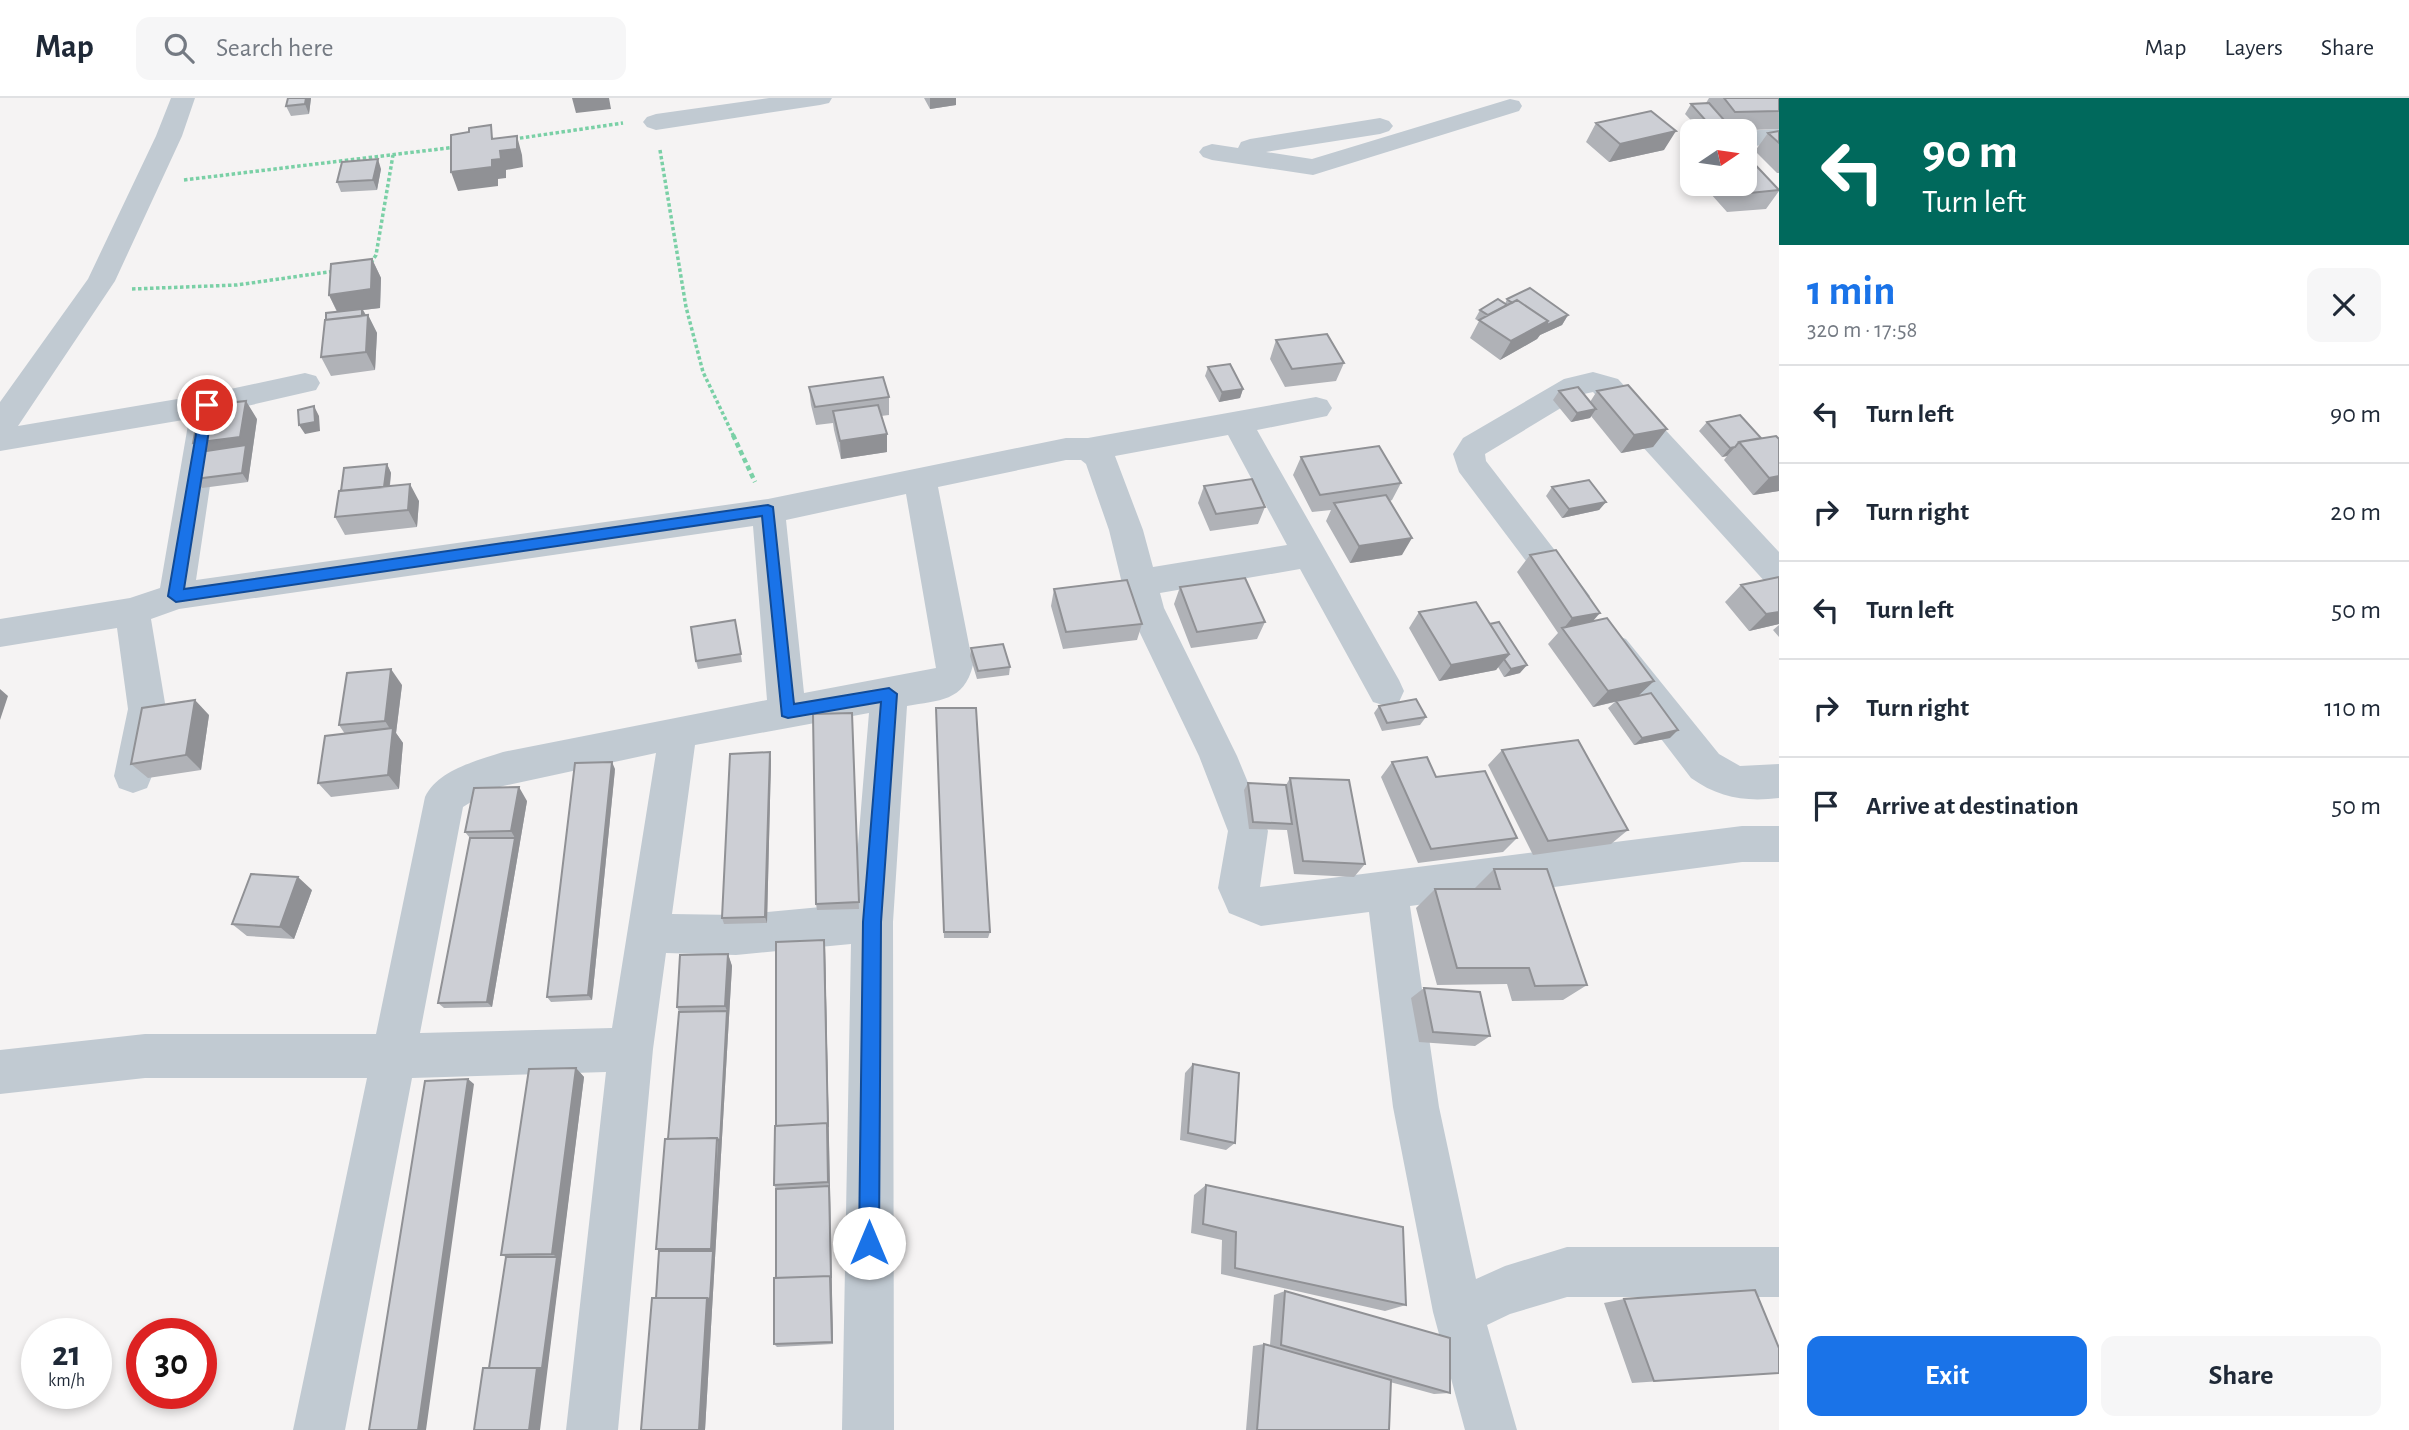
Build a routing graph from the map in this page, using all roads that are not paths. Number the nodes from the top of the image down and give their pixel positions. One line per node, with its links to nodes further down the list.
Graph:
1 (183, 98): 11 (street)
2 (820, 98): 4 (street)
3 (1509, 102): 3 (street)
4 (656, 122)
5 (1779, 137): 6 (street)
6 (1757, 138)
7 (305, 383): 8 (street)
8 (207, 405): 12 (street); 19 (street)
9 (1316, 408): 10 (street)
10 (1237, 422): 13 (street); 16 (street)
11 (0, 429)
12 (0, 440)
13 (1088, 449): 14 (street); 18 (street)
14 (920, 480): 15 (street); 23 (street)
15 (768, 510): 19 (street); 24 (street)
16 (1309, 554): 18 (street); 22 (street)
17 (1779, 574): 27 (street)
18 (1139, 583): 30 (street)
19 (176, 596): 20 (street)
20 (132, 612): 21 (street); 26 (street)
21 (0, 633)
22 (1386, 691)
23 (889, 694): 24 (street); 31 (street)
24 (788, 712): 25 (street)
25 (678, 732): 32 (street); 34 (street)
26 (133, 776)
27 (1721, 779): 28 (street); 29 (street)
28 (1779, 781)
29 (1760, 844): 30 (street)
30 (1387, 890): 37 (street)
31 (872, 922): 32 (street); 40 (street)
32 (650, 933): 33 (street)
33 (631, 1049): 34 (street); 39 (street)
34 (395, 1056): 35 (street); 38 (street)
35 (0, 1072)
36 (1779, 1272): 37 (street)
37 (1458, 1312): 41 (street)
38 (319, 1430)
39 (592, 1430)
40 (868, 1430)
41 (1491, 1430)

